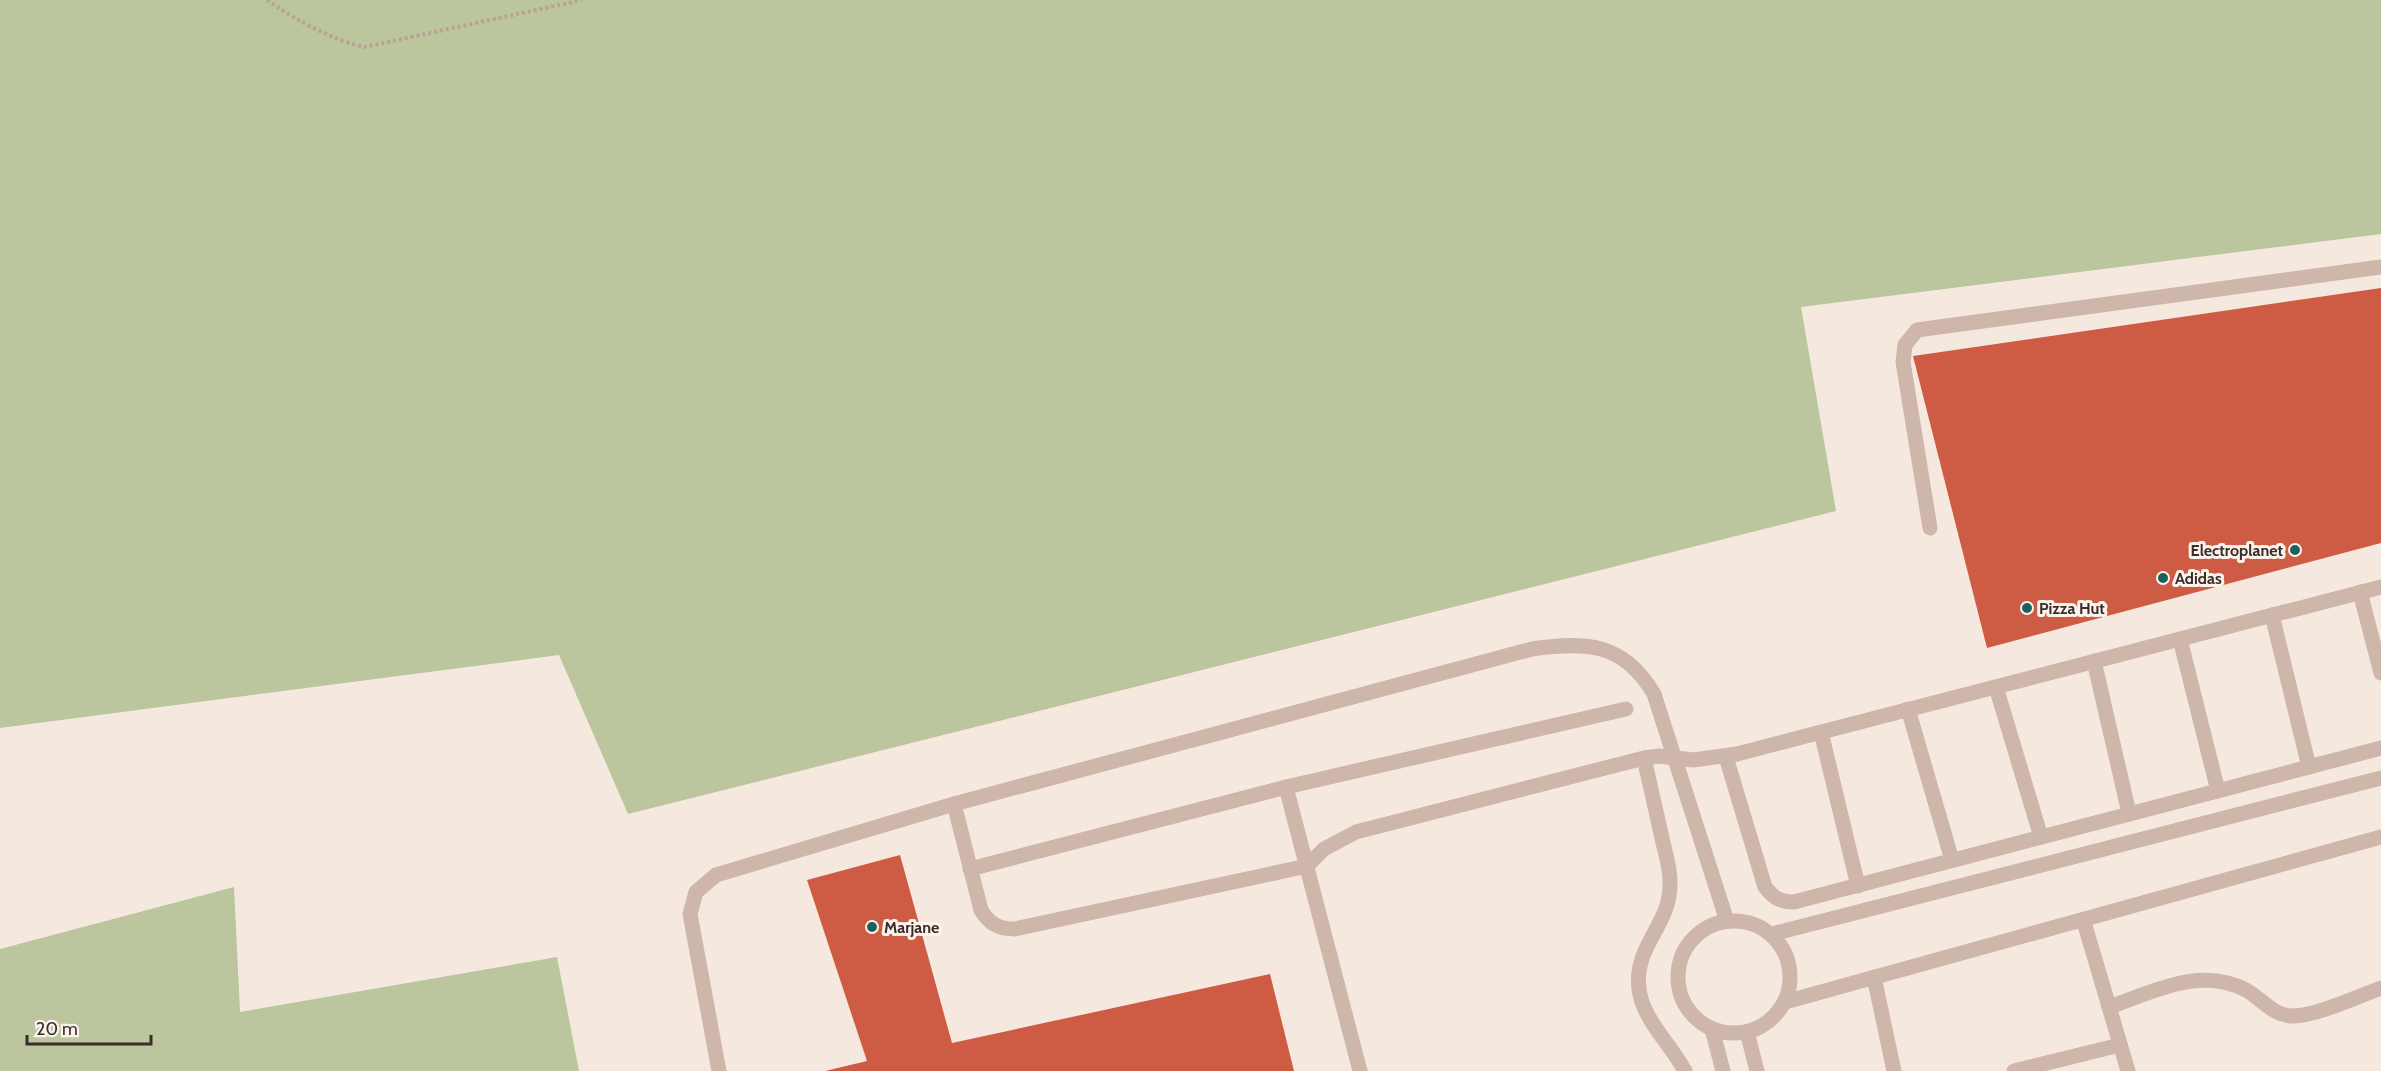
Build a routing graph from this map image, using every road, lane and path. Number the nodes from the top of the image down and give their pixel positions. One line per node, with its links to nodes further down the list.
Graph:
1 (267, 0): 2 (path)
2 (582, 0)
3 (2381, 267): 4 (lane)
4 (1930, 528)
5 (2381, 587): 6 (lane)
6 (2360, 592): 7 (lane); 8 (lane)
7 (2272, 615): 9 (lane); 20 (lane)
8 (2374, 619): 11 (lane)
9 (2180, 639): 10 (lane); 23 (lane)
10 (2094, 661): 12 (lane); 25 (lane)
11 (2381, 673)
12 (1996, 687): 14 (lane); 26 (lane)
13 (1626, 709): 22 (lane)
14 (1908, 709): 15 (lane); 28 (lane)
15 (1821, 732): 18 (lane); 31 (lane)
16 (2381, 748): 20 (lane)
17 (1674, 757): 18 (lane); 19 (lane); 24 (lane); 32 (lane)
18 (1726, 757): 31 (lane)
19 (1644, 758): 29 (lane); 44 (lane)
20 (2309, 767): 23 (lane)
21 (2381, 778): 34 (lane)
22 (1286, 787): 29 (lane); 30 (lane)
23 (2218, 790): 25 (lane)
24 (954, 804): 30 (lane); 42 (lane)
25 (2129, 813): 26 (lane)
26 (2041, 837): 28 (lane)
27 (2381, 837): 33 (lane)
28 (1952, 860): 31 (lane)
29 (1307, 866): 30 (lane); 43 (lane)
30 (970, 869)
31 (1858, 886)
32 (1727, 921): 34 (lane); 39 (lane)
33 (2084, 922): 35 (lane); 38 (lane)
34 (1772, 934): 37 (lane)
35 (1874, 976): 37 (lane); 47 (lane)
36 (2381, 988): 38 (lane)
37 (1785, 1002): 40 (lane)
38 (2109, 1007): 41 (lane)
39 (1712, 1029): 40 (lane); 45 (lane)
40 (1747, 1032): 46 (lane)
41 (2120, 1046): 48 (lane); 49 (lane)
42 (719, 1071)
43 (1360, 1071)
44 (1685, 1071)
45 (1723, 1071)
46 (1757, 1071)
47 (1894, 1071)
48 (2014, 1071)
49 (2128, 1071)

